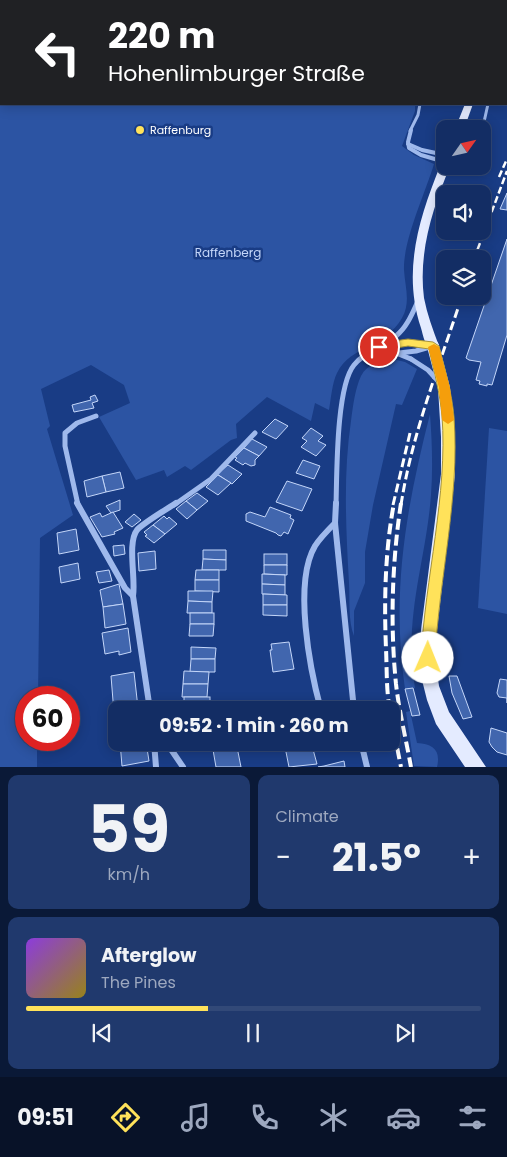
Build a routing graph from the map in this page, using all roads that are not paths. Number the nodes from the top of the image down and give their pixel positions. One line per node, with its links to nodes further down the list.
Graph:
1 (420, 105): 6 (street)
2 (469, 105): 4 (main road)
3 (488, 105): 5 (street)
4 (463, 120)
5 (485, 120)
6 (408, 144): 7 (street); 8 (street)
7 (436, 153)
8 (436, 161)
9 (441, 175): 10 (main road)
10 (420, 298): 11 (main road); 12 (street)
11 (433, 346): 12 (street); 13 (street); 15 (main road, bridge)
12 (379, 347): 14 (street)
13 (393, 352): 14 (street); 15 (street, bridge)
14 (361, 359): 18 (street)
15 (444, 388): 29 (main road)
16 (96, 416): 19 (street)
17 (255, 433): 19 (street)
18 (335, 523): 21 (street); 22 (street)
19 (133, 596): 20 (street)
20 (149, 701)
21 (319, 701)
22 (352, 701)
23 (154, 751): 26 (street)
24 (172, 751): 27 (street)
25 (363, 751): 28 (street)
26 (156, 767)
27 (183, 767)
28 (367, 767)
29 (477, 767)

